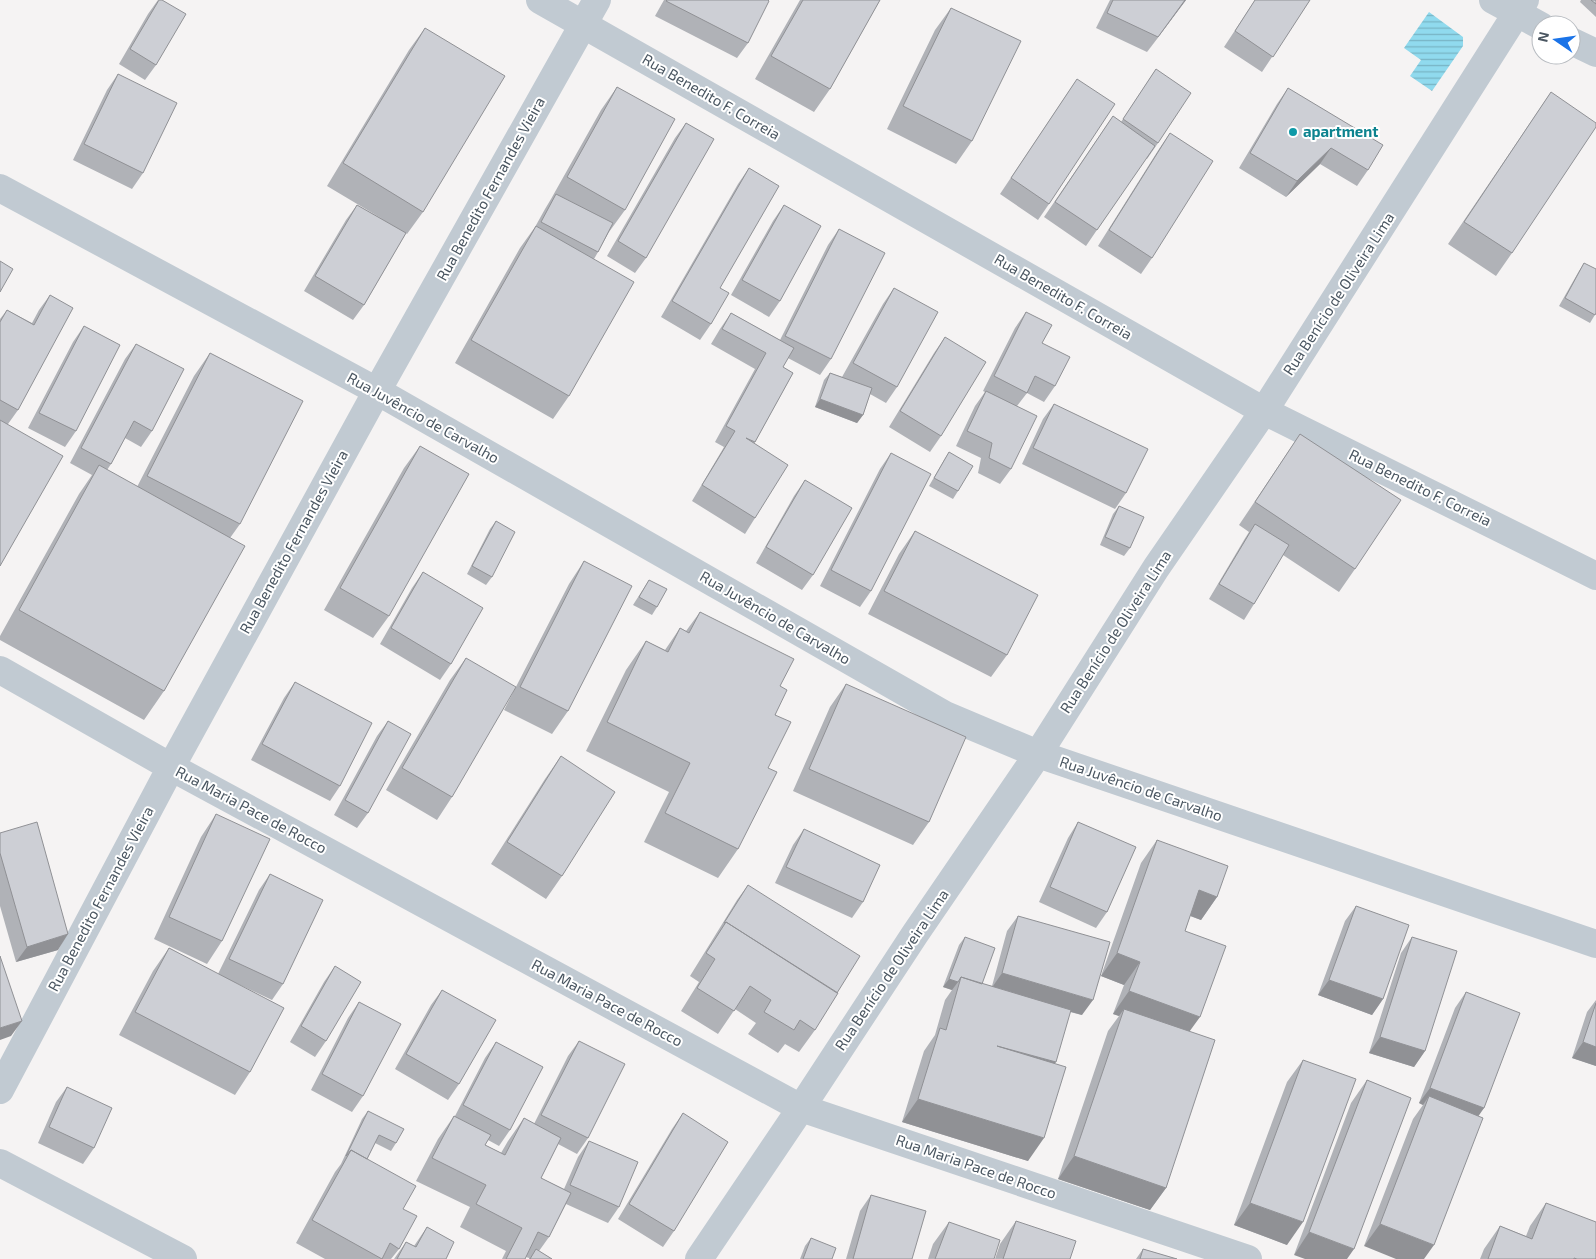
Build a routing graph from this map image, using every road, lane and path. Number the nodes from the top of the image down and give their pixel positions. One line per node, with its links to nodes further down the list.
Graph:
1 (540, 0): 6 (street, Rua Benedito F. Correia)
2 (597, 0): 6 (street, Rua Benedito Fernandes Vieira)
3 (1493, 0): 4 (street)
4 (1521, 6): 5 (street); 11 (street, Rua Benício de Oliveira Lima)
5 (1531, 16)
6 (583, 25): 10 (street, Rua Benedito Fernandes Vieira); 11 (street, Rua Benedito F. Correia)
7 (1581, 46): 8 (street)
8 (1596, 53)
9 (0, 188): 10 (street, Rua Juvêncio de Carvalho)
10 (377, 391): 14 (street, Rua Juvêncio de Carvalho); 15 (street, Rua Benedito Fernandes Vieira)
11 (1264, 411): 12 (street, Rua Benedito F. Correia); 14 (street, Rua Benício de Oliveira Lima)
12 (1596, 576)
13 (0, 670): 15 (street, Rua Maria Pace de Rocco)
14 (1038, 754): 16 (street, Rua Juvêncio de Carvalho); 18 (street, Rua Benício de Oliveira Lima)
15 (171, 766): 17 (street, Rua Benedito Fernandes Vieira); 18 (street, Rua Maria Pace de Rocco)
16 (1596, 944)
17 (0, 1090)
18 (801, 1108): 21 (street, Rua Benício de Oliveira Lima); 22 (street, Rua Maria Pace de Rocco)
19 (0, 1163): 20 (street)
20 (183, 1259)
21 (699, 1259)
22 (1248, 1259)

